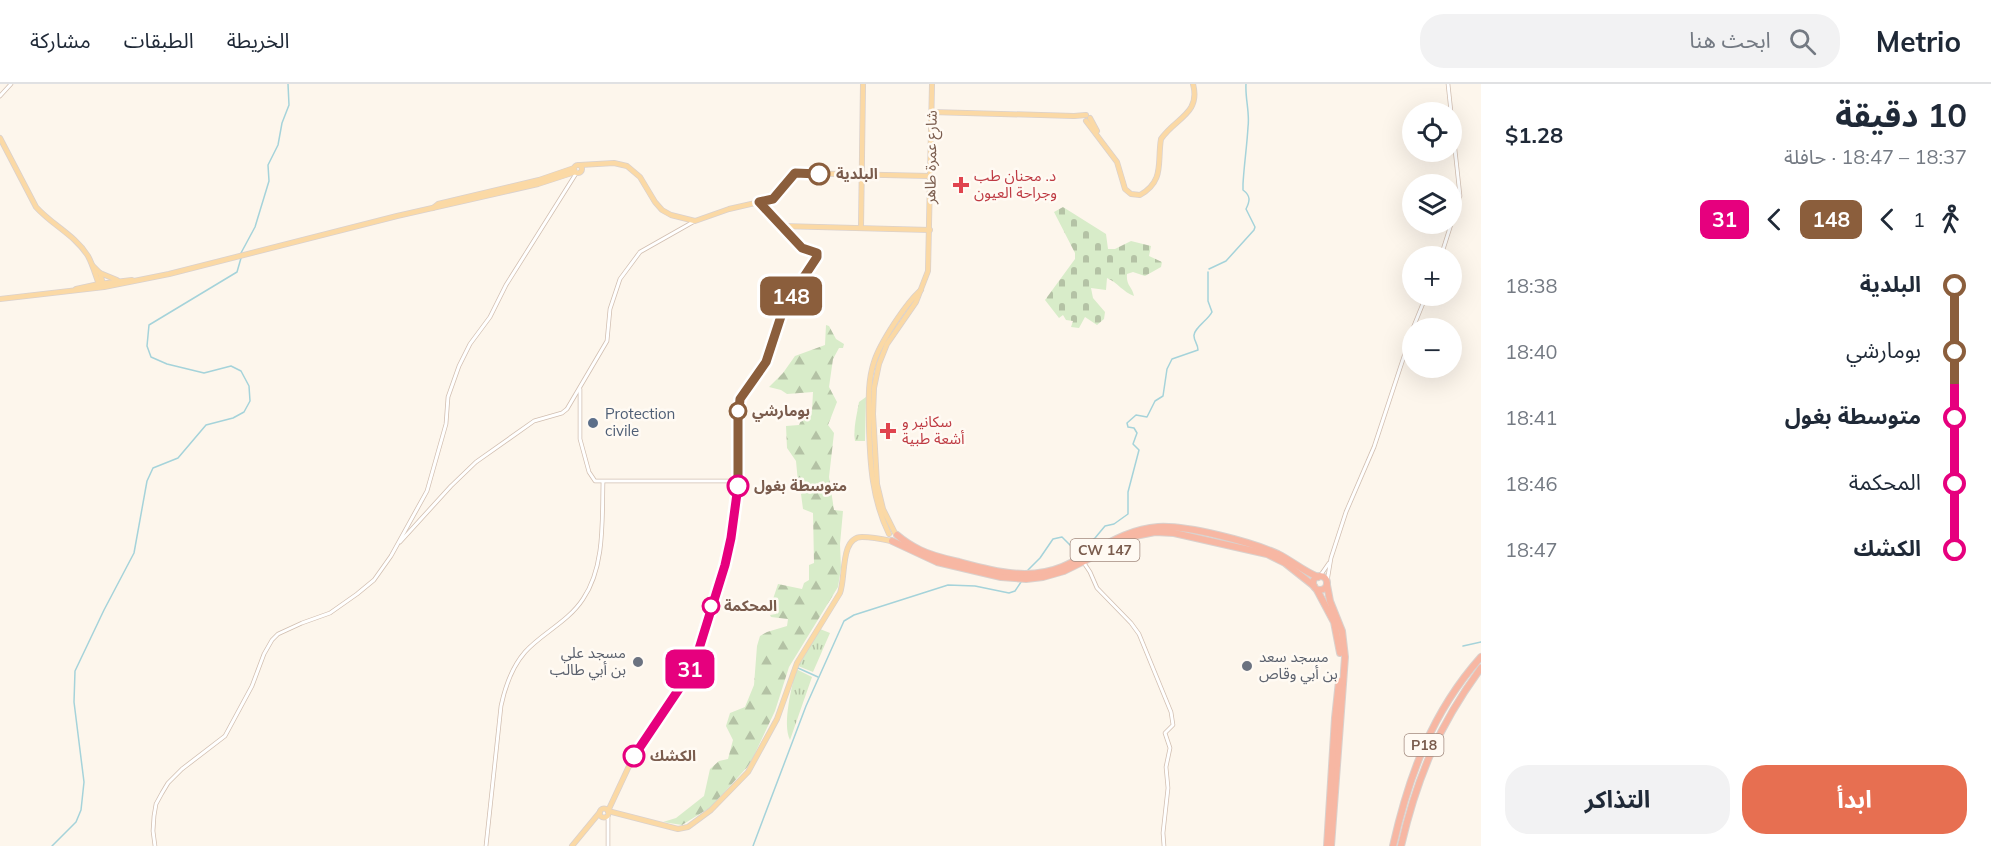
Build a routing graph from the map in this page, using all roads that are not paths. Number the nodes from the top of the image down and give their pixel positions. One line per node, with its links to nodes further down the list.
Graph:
1 (11, 84): 6 (street)
2 (863, 84): 12 (main road)
3 (932, 84): 8 (main road, شارع عمرة طاهر)
4 (1193, 84): 8 (main road)
5 (1448, 84): 7 (street)
6 (0, 96)
7 (1450, 102)
8 (932, 112): 13 (main road, شارع عمرة طاهر)
9 (0, 138): 20 (main road)
10 (1456, 162): 19 (street)
11 (576, 172): 15 (main road); 23 (main road); 32 (street)
12 (862, 175): 13 (main road); 14 (main road); 17 (main road)
13 (930, 176): 18 (main road, شارع عمرة طاهر)
14 (759, 202): 15 (main road); 16 (main road)
15 (695, 221): 28 (street)
16 (781, 226): 17 (main road); 29 (main road)
17 (861, 227): 18 (main road)
18 (930, 230): 25 (main road, شارع عمرة طاهر)
19 (1445, 246)
20 (92, 265): 21 (main road); 24 (main road)
21 (100, 273): 22 (main road); 24 (main road)
22 (119, 281): 23 (main road); 24 (main road)
23 (132, 281): 24 (main road)
24 (101, 285): 26 (main road)
25 (921, 290): 31 (main road); 31 (main road)
26 (0, 299)
27 (1402, 362): 33 (street)
28 (580, 387): 30 (street); 32 (street)
29 (738, 481): 30 (street); 40 (main road)
30 (603, 482): 42 (street)
31 (889, 536): 34 (highway, CW 147); 40 (main road)
32 (397, 545): 41 (street)
33 (1331, 558): 35 (street); 36 (street)
34 (1080, 561): 35 (highway, CW 147); 37 (highway, CW 147); 45 (street)
35 (1319, 576): 36 (highway); 37 (highway)
36 (1327, 584): 37 (highway); 46 (highway, CW 147)
37 (1315, 588): 46 (highway, CW 147)
38 (1481, 657): 47 (highway, P18)
39 (1481, 668): 48 (highway, P18)
40 (606, 814): 43 (main road); 44 (street)
41 (155, 846)
42 (486, 846)
43 (572, 846)
44 (608, 846)
45 (1164, 846)
46 (1329, 846)
47 (1394, 846)
48 (1401, 846)

